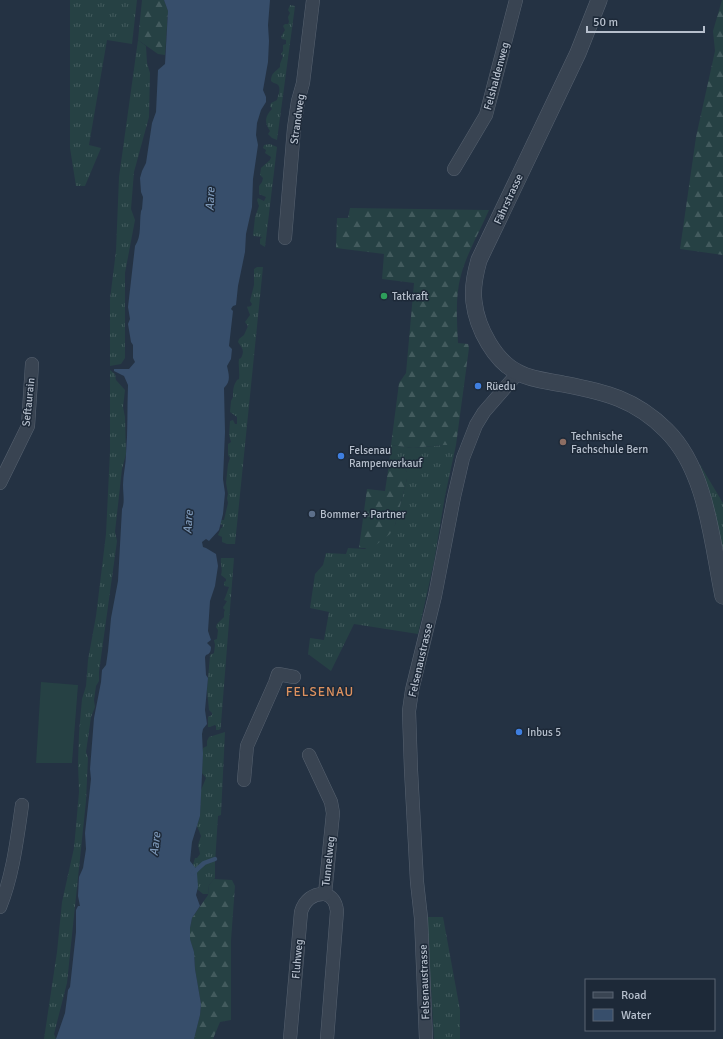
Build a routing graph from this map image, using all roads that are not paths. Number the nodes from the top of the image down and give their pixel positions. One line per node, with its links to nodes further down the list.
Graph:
1 (313, 0): 5 (street, Strandweg)
2 (516, 0): 4 (street, Felshaldenweg)
3 (599, 0): 7 (street, Fährstrasse)
4 (454, 169)
5 (285, 238)
6 (32, 364): 8 (street, Seftaurain)
7 (518, 373): 9 (street, Fährstrasse); 18 (street, Felsenaustrasse)
8 (0, 483)
9 (723, 596)
10 (294, 677): 12 (street)
11 (309, 755): 14 (street, Tunnelweg)
12 (244, 780)
13 (22, 804): 15 (street)
14 (325, 894): 16 (street, Fluhweg); 17 (street, Tunnelweg)
15 (0, 907)
16 (290, 1039)
17 (327, 1039)
18 (426, 1039)

